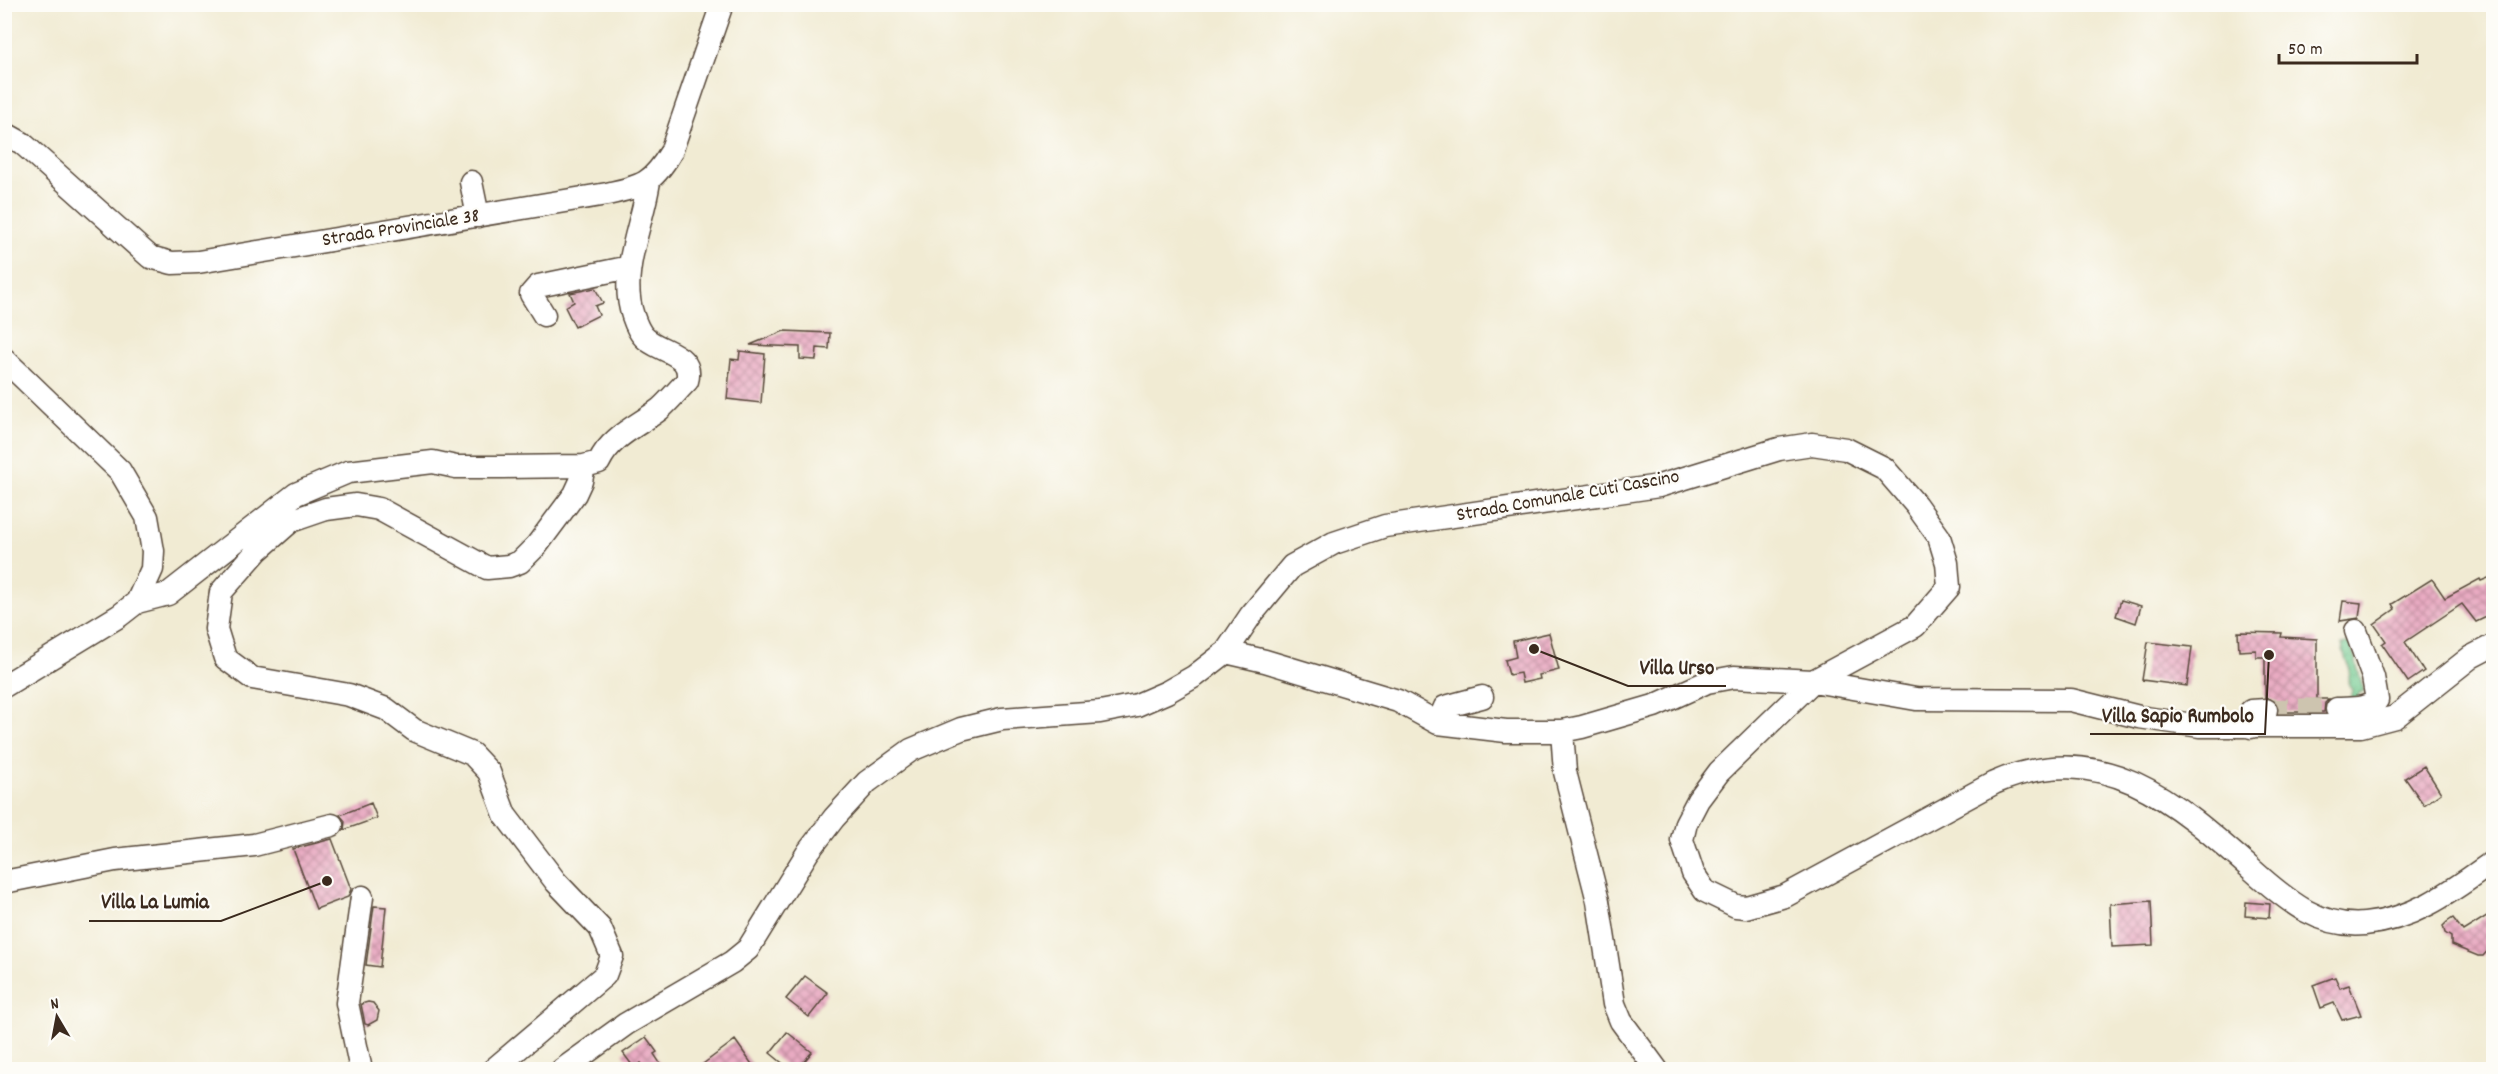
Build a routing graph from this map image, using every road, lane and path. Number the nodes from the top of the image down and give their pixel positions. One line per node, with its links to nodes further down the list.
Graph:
1 (722, 4): 3 (street)
2 (4, 133): 5 (street, Strada Provinciale 38)
3 (649, 181): 5 (street, Strada Provinciale 38); 6 (street)
4 (471, 182): 5 (street)
5 (478, 216)
6 (630, 267): 7 (street); 9 (street)
7 (544, 315)
8 (4, 359): 10 (street)
9 (584, 466): 10 (street); 25 (street)
10 (137, 602): 15 (street)
11 (2356, 631): 17 (street)
12 (2493, 645): 14 (street)
13 (1226, 652): 14 (street, Strada Comunale Cuti Cascino); 18 (street); 26 (street, Strada Comunale Cuti Cascino)
14 (1813, 681): 19 (street); 21 (street, Strada Comunale Cuti Cascino)
15 (4, 686)
16 (1482, 697): 18 (street)
17 (2337, 709)
18 (1438, 723): 19 (street)
19 (1562, 731): 27 (street)
20 (333, 825): 22 (street)
21 (2493, 861)
22 (4, 882)
23 (362, 897): 24 (street)
24 (361, 1070)
25 (493, 1070)
26 (562, 1070)
27 (1657, 1070)

